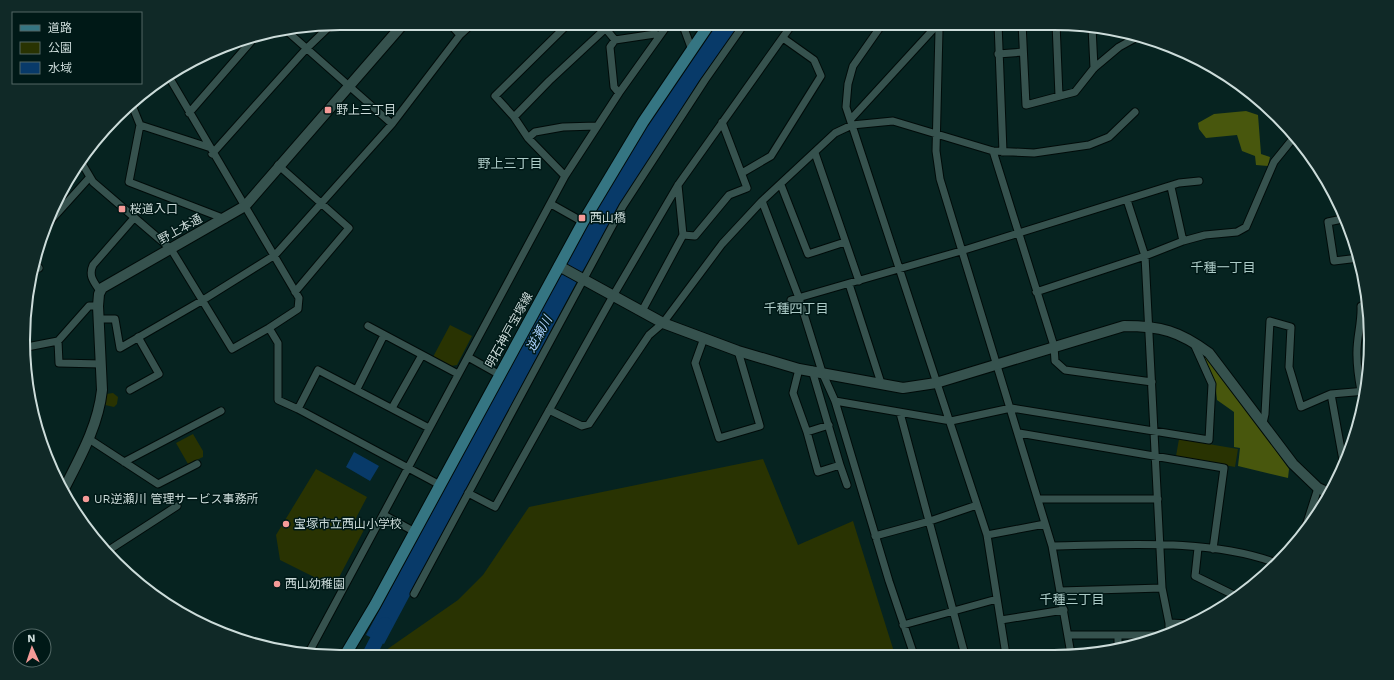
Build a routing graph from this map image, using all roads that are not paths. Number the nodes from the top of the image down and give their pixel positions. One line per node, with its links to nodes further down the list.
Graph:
1 (398, 30): 33 (street, 野上本通)
2 (455, 30): 21 (street)
3 (465, 30): 21 (street)
4 (562, 30): 39 (street)
5 (599, 30): 39 (street)
6 (606, 30): 24 (street)
7 (663, 30): 22 (street)
8 (685, 30): 28 (street)
9 (705, 30): 28 (main road, 明石神戸宝塚線)
10 (740, 30): 83 (street)
11 (788, 30): 23 (street)
12 (878, 30): 41 (street)
13 (934, 30): 41 (street)
14 (940, 30): 45 (street)
15 (998, 30): 30 (street)
16 (1022, 30): 29 (street)
17 (1056, 30): 35 (street)
18 (325, 31): 27 (street)
19 (1092, 33): 31 (street)
20 (291, 34): 27 (street)
21 (460, 35): 42 (street)
22 (659, 36): 24 (street); 34 (street)
23 (783, 38): 40 (street); 55 (street)
24 (615, 40): 34 (street)
25 (1131, 40): 31 (street)
26 (249, 44): 38 (street)
27 (306, 49): 33 (street); 52 (street)
28 (692, 50): 71 (main road, 明石神戸宝塚線)
29 (1023, 52): 30 (street); 35 (street)
30 (998, 54): 50 (street)
31 (1094, 68): 35 (street)
32 (170, 81): 38 (street)
33 (348, 87): 42 (street); 53 (street, 野上本通)
34 (619, 93): 44 (street)
35 (1059, 96)
36 (134, 109): 43 (street)
37 (1135, 112): 50 (street)
38 (189, 113): 48 (street)
39 (514, 117): 46 (street)
40 (722, 122): 55 (street); 59 (street)
41 (852, 122): 45 (street); 51 (street); 82 (street)
42 (392, 124): 64 (street)
43 (140, 125): 48 (street); 69 (street)
44 (597, 126): 46 (street); 56 (street)
45 (936, 134): 49 (street); 77 (street)
46 (528, 138): 56 (street)
47 (1291, 141): 74 (street)
48 (208, 147): 52 (street)
49 (993, 151): 50 (street); 72 (street)
50 (1002, 152)
51 (815, 153): 60 (street); 75 (street)
52 (212, 154): 66 (street)
53 (278, 165): 64 (street); 66 (street, 野上本通)
54 (83, 166): 57 (street)
55 (742, 173): 73 (street)
56 (565, 176): 65 (street)
57 (90, 178): 67 (street); 68 (street)
58 (1199, 181): 61 (street)
59 (678, 185): 73 (street); 89 (street)
60 (780, 185): 63 (street); 75 (street)
61 (1171, 187): 62 (street); 74 (street)
62 (1127, 200): 72 (street); 79 (street)
63 (762, 201): 90 (street); 97 (street)
64 (321, 204): 78 (street); 87 (street)
65 (551, 204): 71 (street); 110 (street)
66 (245, 206): 69 (street, 野上本通); 78 (street)
67 (57, 214)
68 (134, 218): 76 (street); 86 (street)
69 (225, 219): 76 (street, 野上本通)
70 (1339, 220): 80 (street)
71 (583, 222): 81 (main road, 明石神戸宝塚線)
72 (1017, 233): 77 (street); 88 (street)
73 (683, 235): 95 (street)
74 (1184, 241): 79 (street)
75 (844, 242): 84 (street)
76 (171, 248): 86 (street, 野上本通); 91 (street)
77 (961, 251): 82 (street); 112 (street)
78 (275, 255): 87 (street); 91 (street)
79 (1145, 256): 88 (street); 99 (street)
80 (1353, 259)
81 (559, 266): 83 (street); 116 (main road, 明石神戸宝塚線)
82 (899, 268): 84 (street); 120 (street)
83 (584, 278): 89 (street); 151 (street)
84 (859, 281): 85 (street)
85 (850, 284): 90 (street); 119 (street)
86 (100, 291): 93 (street)
87 (295, 292): 100 (street)
88 (1036, 292): 107 (street)
89 (613, 296): 95 (street); 129 (street)
90 (799, 298): 92 (street); 114 (street)
91 (203, 300): 100 (street); 102 (street)
92 (791, 300)
93 (98, 306): 96 (street); 104 (street)
94 (1362, 306): 117 (street)
95 (642, 311): 97 (street)
96 (98, 319): 102 (street); 111 (street)
97 (663, 323): 103 (street); 129 (street)
98 (368, 326): 101 (street)
99 (1150, 326): 105 (street); 107 (street); 118 (street)
100 (269, 328): 126 (street)
101 (384, 335): 109 (street); 121 (street)
102 (138, 337): 122 (street)
103 (704, 338): 108 (street); 108 (street)
104 (58, 341): 106 (street); 111 (street)
105 (1193, 341): 133 (street); 137 (street)
106 (30, 346)
107 (1054, 346): 112 (street); 118 (street)
108 (738, 352): 113 (street)
109 (422, 355): 115 (street); 127 (street)
110 (468, 357): 115 (street); 116 (street)
111 (101, 364): 139 (street)
112 (996, 365): 120 (street); 128 (street)
113 (799, 369): 114 (street); 136 (street)
114 (817, 371): 119 (street); 125 (street); 134 (street)
115 (458, 374): 135 (street)
116 (500, 374): 147 (main road, 明石神戸宝塚線)
117 (1361, 380)
118 (1152, 382): 137 (street)
119 (882, 383): 120 (street)
120 (936, 383): 132 (street)
121 (357, 389): 126 (street); 127 (street)
122 (130, 390)
123 (1359, 391): 124 (street)
124 (1331, 394): 133 (street); 140 (street)
125 (835, 401): 131 (street); 162 (street)
126 (298, 408): 145 (street)
127 (392, 408): 135 (street)
128 (1011, 408): 132 (street); 137 (street); 138 (street)
129 (549, 410): 151 (street)
130 (221, 411): 142 (street)
131 (900, 413): 132 (street); 158 (street)
132 (951, 421): 154 (street)
133 (1263, 423): 149 (street)
134 (829, 425): 136 (street); 144 (street)
135 (429, 428): 145 (street)
136 (807, 432): 144 (street)
137 (1155, 432): 141 (street)
138 (1018, 433): 141 (street); 152 (street)
139 (89, 439): 142 (street); 146 (street)
140 (1342, 454)
141 (1156, 456): 153 (street); 167 (street)
142 (124, 462): 143 (street)
143 (197, 464)
144 (840, 465): 148 (street)
145 (408, 469): 147 (street); 156 (street)
146 (66, 485)
147 (440, 485): 160 (main road, 明石神戸宝塚線)
148 (847, 485)
149 (1318, 488): 150 (street); 157 (street)
150 (1324, 491)
151 (468, 493): 171 (street)
152 (1038, 499): 153 (street); 159 (street)
153 (1158, 499): 163 (street)
154 (977, 505): 158 (street); 161 (street)
155 (177, 506): 166 (street)
156 (384, 515): 160 (street); 185 (street)
157 (1309, 516)
158 (930, 521): 162 (street); 174 (street)
159 (1044, 524): 161 (street); 164 (street)
160 (415, 532): 187 (main road, 明石神戸宝塚線)
161 (987, 535): 173 (street)
162 (876, 536): 179 (street)
163 (1160, 544): 164 (street); 165 (street); 169 (street)
164 (1052, 546): 170 (street)
165 (1198, 548): 167 (street); 172 (street)
166 (111, 549)
167 (1213, 549): 168 (street)
168 (1271, 561)
169 (1162, 588): 170 (street); 177 (street)
170 (1060, 591): 175 (street)
171 (414, 594)
172 (1232, 594)
173 (997, 598): 174 (street); 176 (street)
174 (954, 610): 179 (street); 189 (street)
175 (1064, 610): 176 (street); 183 (street)
176 (1001, 620): 190 (street)
177 (1169, 623): 178 (street); 180 (street)
178 (1179, 623)
179 (904, 625): 188 (street)
180 (1169, 628)
181 (1118, 635): 182 (street); 183 (street); 184 (street)
182 (1150, 635)
183 (1069, 636): 186 (street)
184 (1118, 643)
185 (311, 648)
186 (1070, 649)
187 (350, 650)
188 (912, 650)
189 (964, 650)
190 (1005, 650)

